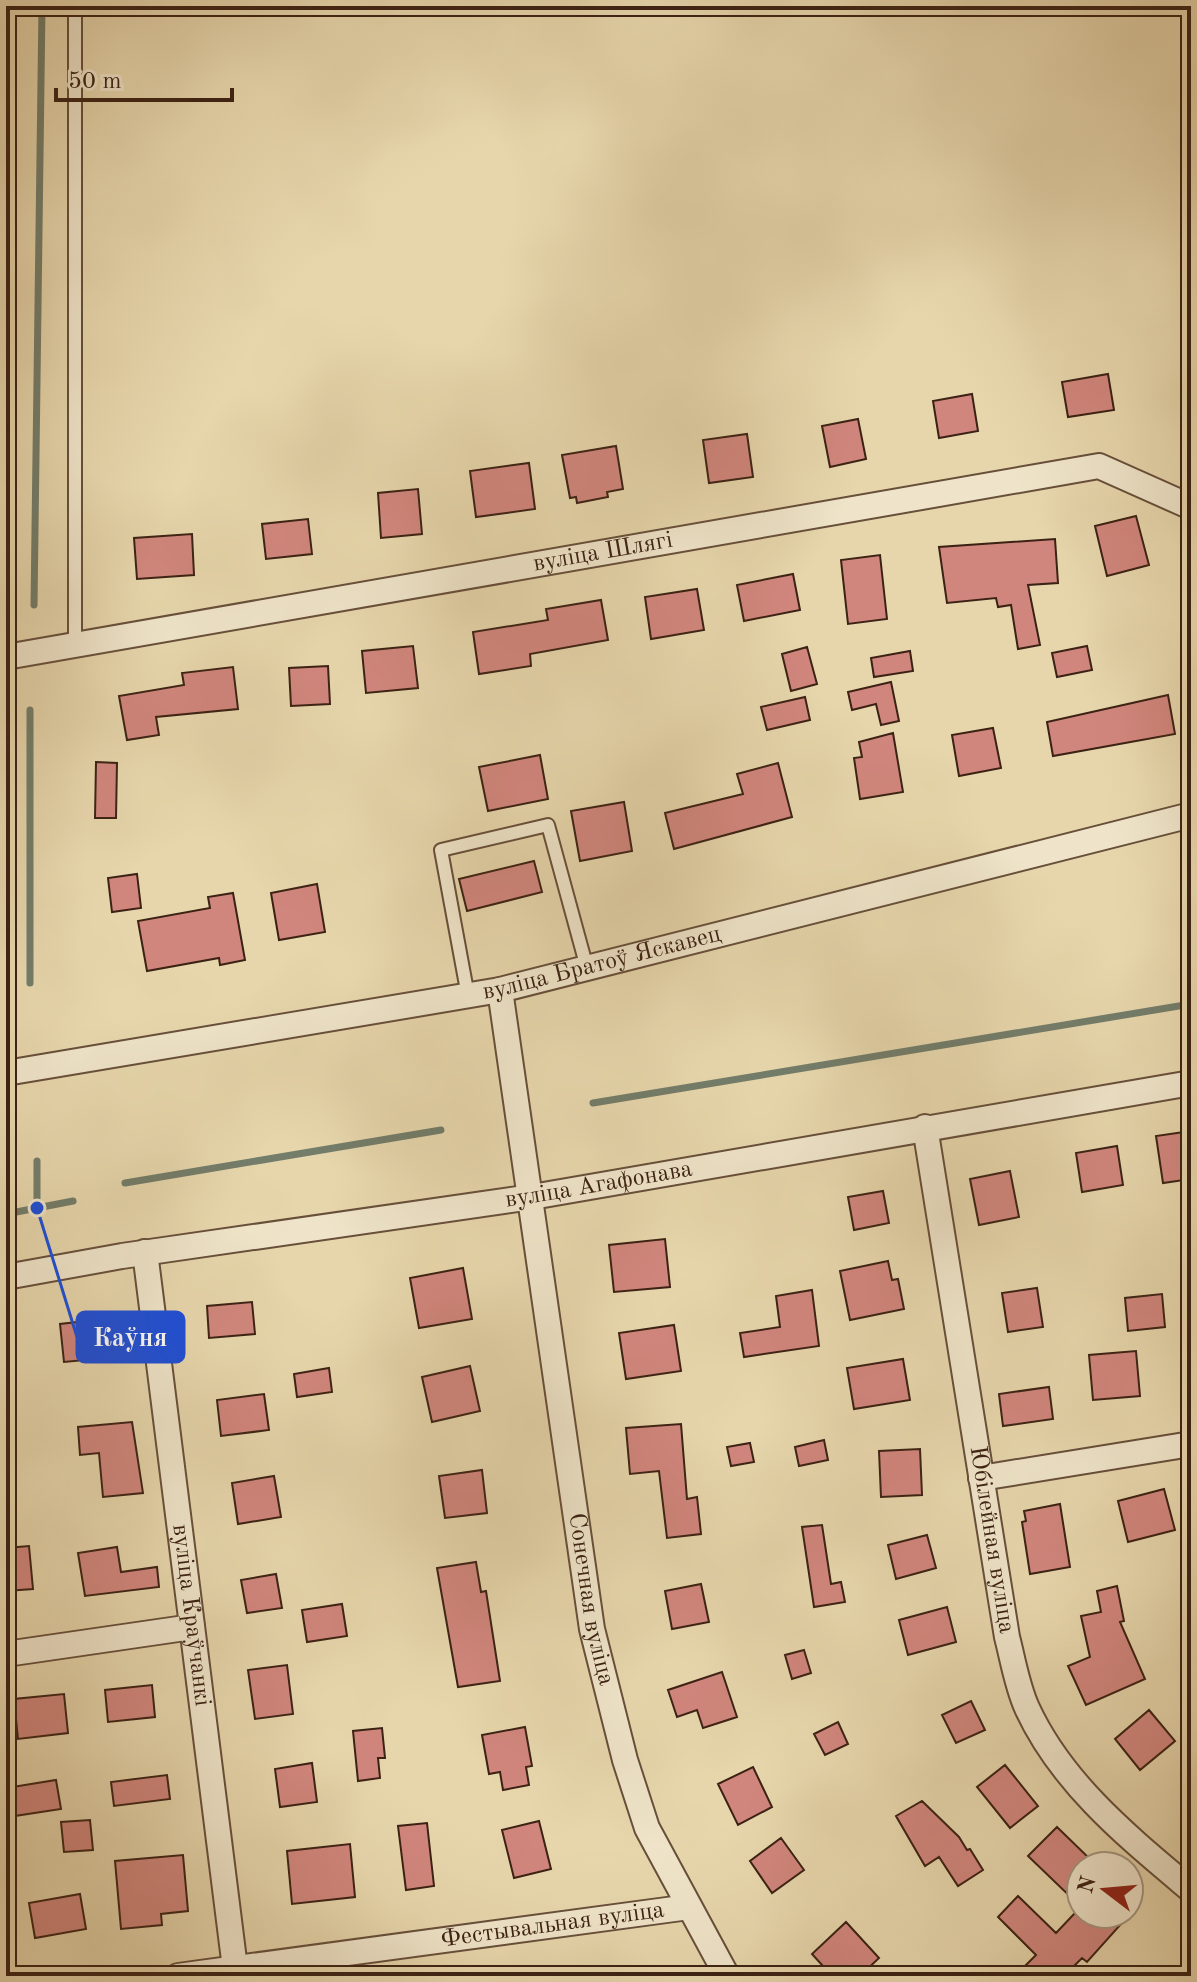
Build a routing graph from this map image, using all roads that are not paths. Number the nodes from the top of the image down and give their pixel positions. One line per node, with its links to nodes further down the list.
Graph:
1 (75, 6): 3 (lane)
2 (1191, 507): 3 (street, вуліца Шлягі)
3 (75, 643): 4 (street, вуліца Шлягі)
4 (6, 657)
5 (1191, 815): 6 (street, вуліца Братоў Яскавец)
6 (587, 968): 7 (street, вуліца Братоў Яскавец); 8 (lane)
7 (500, 990): 8 (street, вуліца Братоў Яскавец); 12 (street, Сонечная вуліца)
8 (468, 996): 9 (street, вуліца Братоў Яскавец)
9 (6, 1073)
10 (1191, 1083): 11 (street, вуліца Агафонава)
11 (925, 1127): 12 (street, вуліца Агафонава); 16 (street, Юбілейная вуліца)
12 (532, 1197): 13 (street, вуліца Агафонава); 20 (street, Сонечная вуліца)
13 (145, 1252): 14 (street, вуліца Агафонава); 17 (street, вуліца Краўчанкі)
14 (6, 1277)
15 (1191, 1444): 16 (street)
16 (981, 1478): 19 (street, Юбілейная вуліца)
17 (192, 1627): 18 (street); 21 (street, вуліца Краўчанкі)
18 (6, 1654)
19 (1191, 1890)
20 (689, 1907): 21 (street, Фестывальная вуліца); 23 (street, Сонечная вуліца)
21 (236, 1972): 22 (street, Фестывальная вуліца)
22 (178, 1976)
23 (727, 1976)

